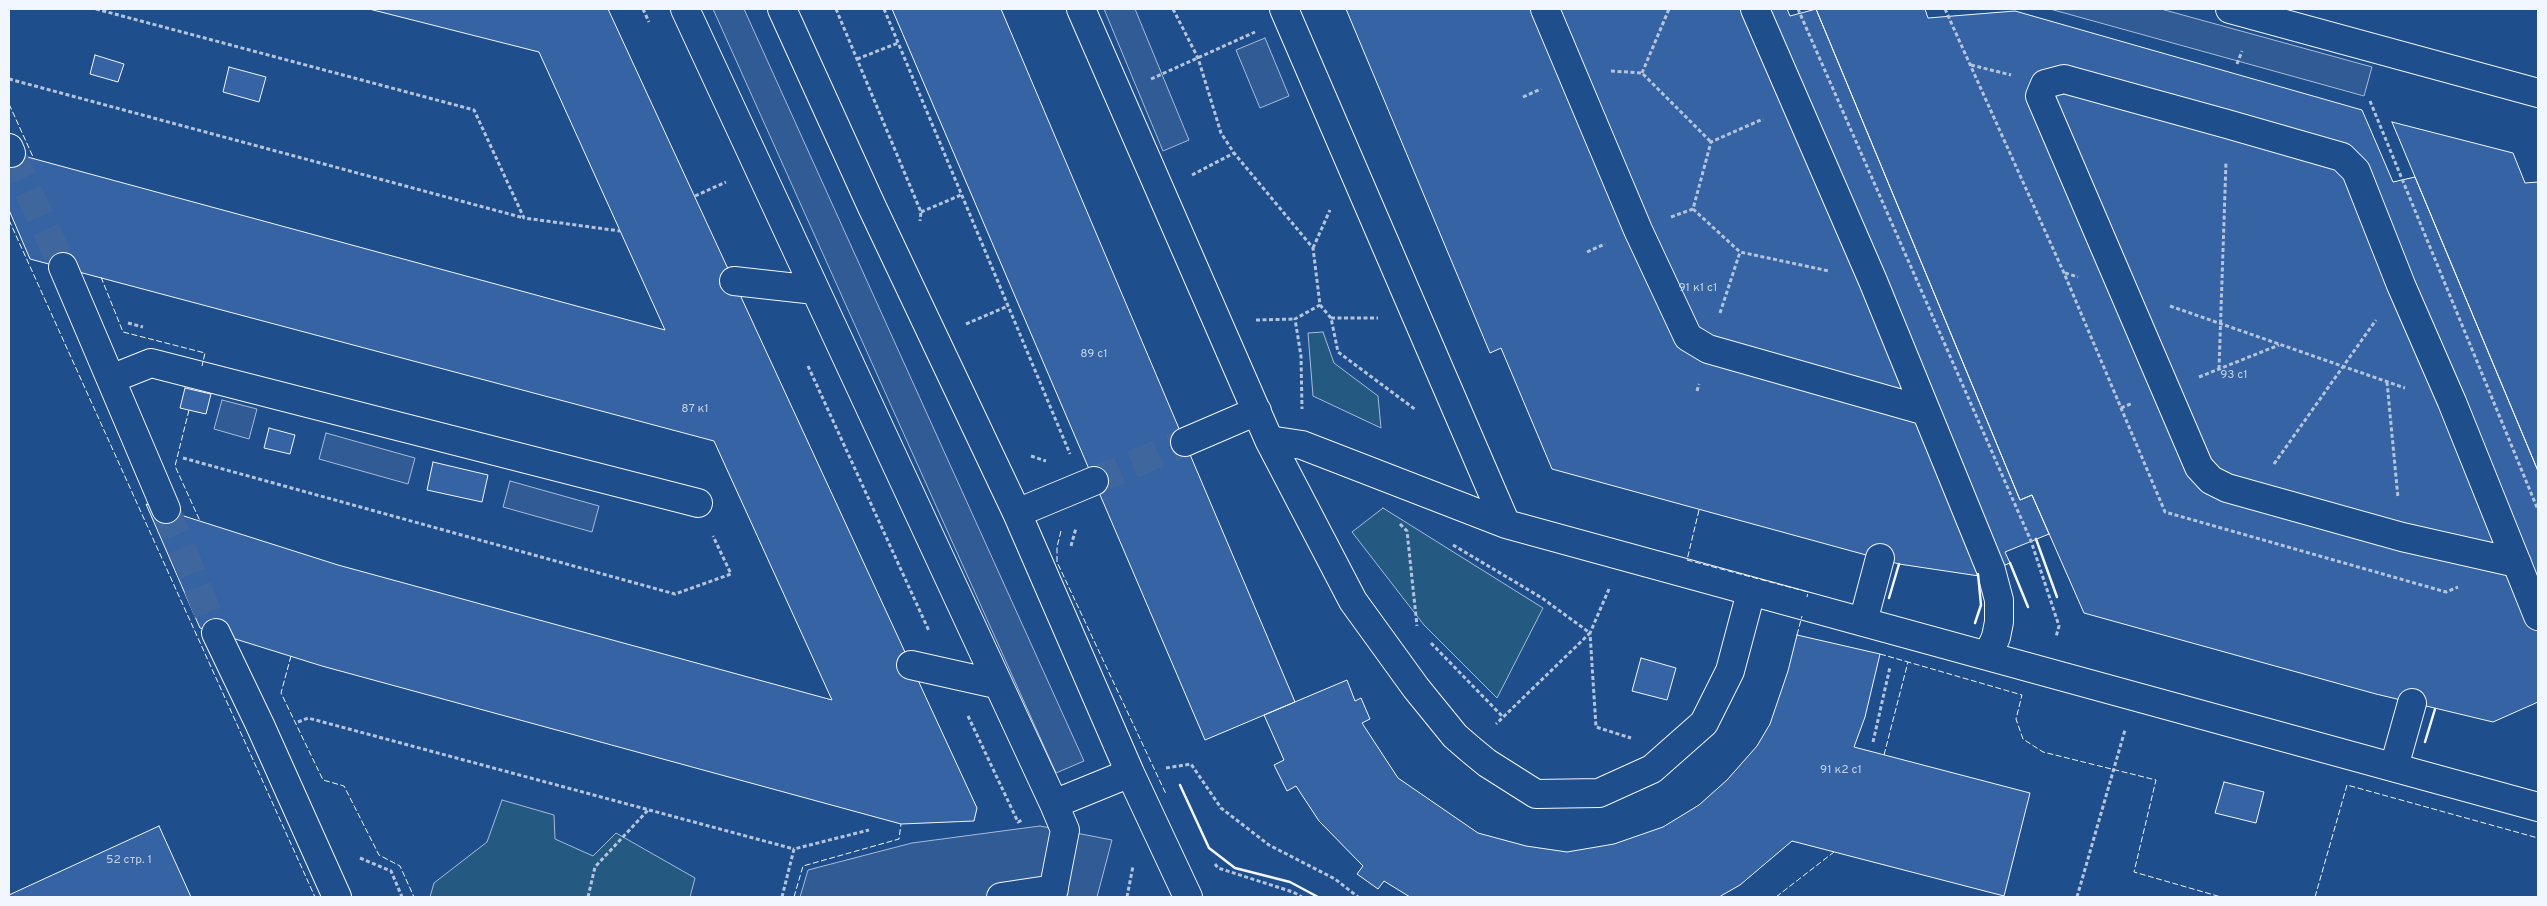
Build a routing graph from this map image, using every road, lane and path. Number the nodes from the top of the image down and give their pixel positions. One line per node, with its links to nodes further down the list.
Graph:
1 (96, 9): 33 (path)
2 (685, 9): 42 (lane)
3 (782, 9): 67 (lane)
4 (884, 9): 15 (path)
5 (1081, 9): 22 (lane)
6 (1173, 9): 16 (path)
7 (1545, 9): 19 (lane)
8 (1670, 9): 18 (path)
9 (1755, 9): 25 (lane)
10 (1798, 9): 84 (path)
11 (1945, 9): 14 (path)
12 (2230, 9): 21 (lane)
13 (1286, 13): 16 (path); 46 (lane)
14 (1948, 16)
15 (898, 43): 17 (path); 30 (path)
16 (1198, 58): 22 (path); 28 (path)
17 (857, 59)
18 (1642, 73): 19 (path); 27 (path)
19 (1574, 75): 23 (path); 34 (lane)
20 (9, 80): 33 (path)
21 (2538, 93)
22 (1118, 94): 29 (lane)
23 (1523, 97)
24 (2370, 101): 66 (path)
25 (1797, 104): 27 (path); 40 (lane)
26 (2228, 124): 41 (lane); 43 (lane); 48 (path)
27 (1711, 142): 31 (path)
28 (1234, 153): 29 (path); 44 (path)
29 (1162, 194): 56 (lane)
30 (961, 195): 32 (path); 45 (path)
31 (1693, 209): 34 (path); 40 (path)
32 (921, 212)
33 (524, 218): 35 (path)
34 (1638, 230): 36 (path); 57 (lane)
35 (620, 231)
36 (1587, 252)
37 (63, 267): 52 (lane)
38 (2064, 273): 43 (path)
39 (734, 281): 42 (lane)
40 (1873, 281): 57 (lane)
41 (2401, 285): 50 (path); 54 (lane)
42 (815, 290): 88 (lane)
43 (2124, 290): 48 (path); 63 (lane)
44 (1320, 305): 47 (path); 60 (path)
45 (1008, 306): 49 (path); 61 (path)
46 (1416, 317): 47 (path); 69 (lane)
47 (1331, 318): 55 (path)
48 (2220, 324): 50 (path); 51 (path)
49 (963, 325)
50 (2342, 366): 53 (path); 63 (path)
51 (2219, 369)
52 (111, 379): 64 (lane); 65 (lane)
53 (2387, 382): 54 (path); 71 (path)
54 (2452, 402): 75 (lane)
55 (1417, 410)
56 (1257, 411): 58 (lane); 59 (lane)
57 (1926, 411): 85 (lane)
58 (1269, 440): 60 (lane); 83 (lane)
59 (1185, 442)
60 (1302, 444): 69 (lane)
61 (1072, 459)
62 (1094, 480): 67 (lane)
63 (2252, 495): 70 (path); 71 (lane)
64 (698, 503)
65 (166, 509)
66 (2538, 510)
67 (1018, 513): 98 (lane)
68 (1395, 519): 83 (path)
69 (1506, 524): 73 (lane)
70 (2227, 529)
71 (2402, 537): 75 (lane); 76 (path)
72 (1448, 542): 81 (path)
73 (1623, 556): 77 (lane); 81 (path)
74 (1880, 558): 79 (lane)
75 (2517, 563): 78 (lane)
76 (2393, 577)
77 (1751, 592): 79 (lane); 94 (lane)
78 (2538, 616)
79 (1863, 622): 85 (lane)
80 (216, 633): 105 (lane)
81 (1590, 634): 90 (path); 94 (path)
82 (1430, 642): 90 (path)
83 (1384, 644): 93 (lane)
84 (2055, 644)
85 (1988, 656): 95 (lane)
86 (1892, 658): 92 (path)
87 (911, 665): 88 (lane)
88 (996, 684): 99 (lane)
89 (2412, 703): 95 (lane)
90 (1503, 718): 93 (path)
91 (296, 724): 101 (path)
92 (1873, 742)
93 (1470, 749): 94 (lane)
94 (1672, 752)
95 (2394, 767): 100 (lane)
96 (1165, 768): 110 (path)
97 (2113, 770): 111 (path)
98 (1130, 773): 99 (lane); 109 (lane)
99 (1054, 804): 104 (lane)
100 (2538, 807)
101 (648, 810): 103 (path); 106 (path)
102 (869, 830): 103 (path)
103 (794, 849): 107 (path)
104 (1053, 893): 108 (lane)
105 (337, 897)
106 (588, 897)
107 (782, 897)
108 (1001, 897)
109 (1188, 897)
110 (1358, 897)
111 (2077, 897)

